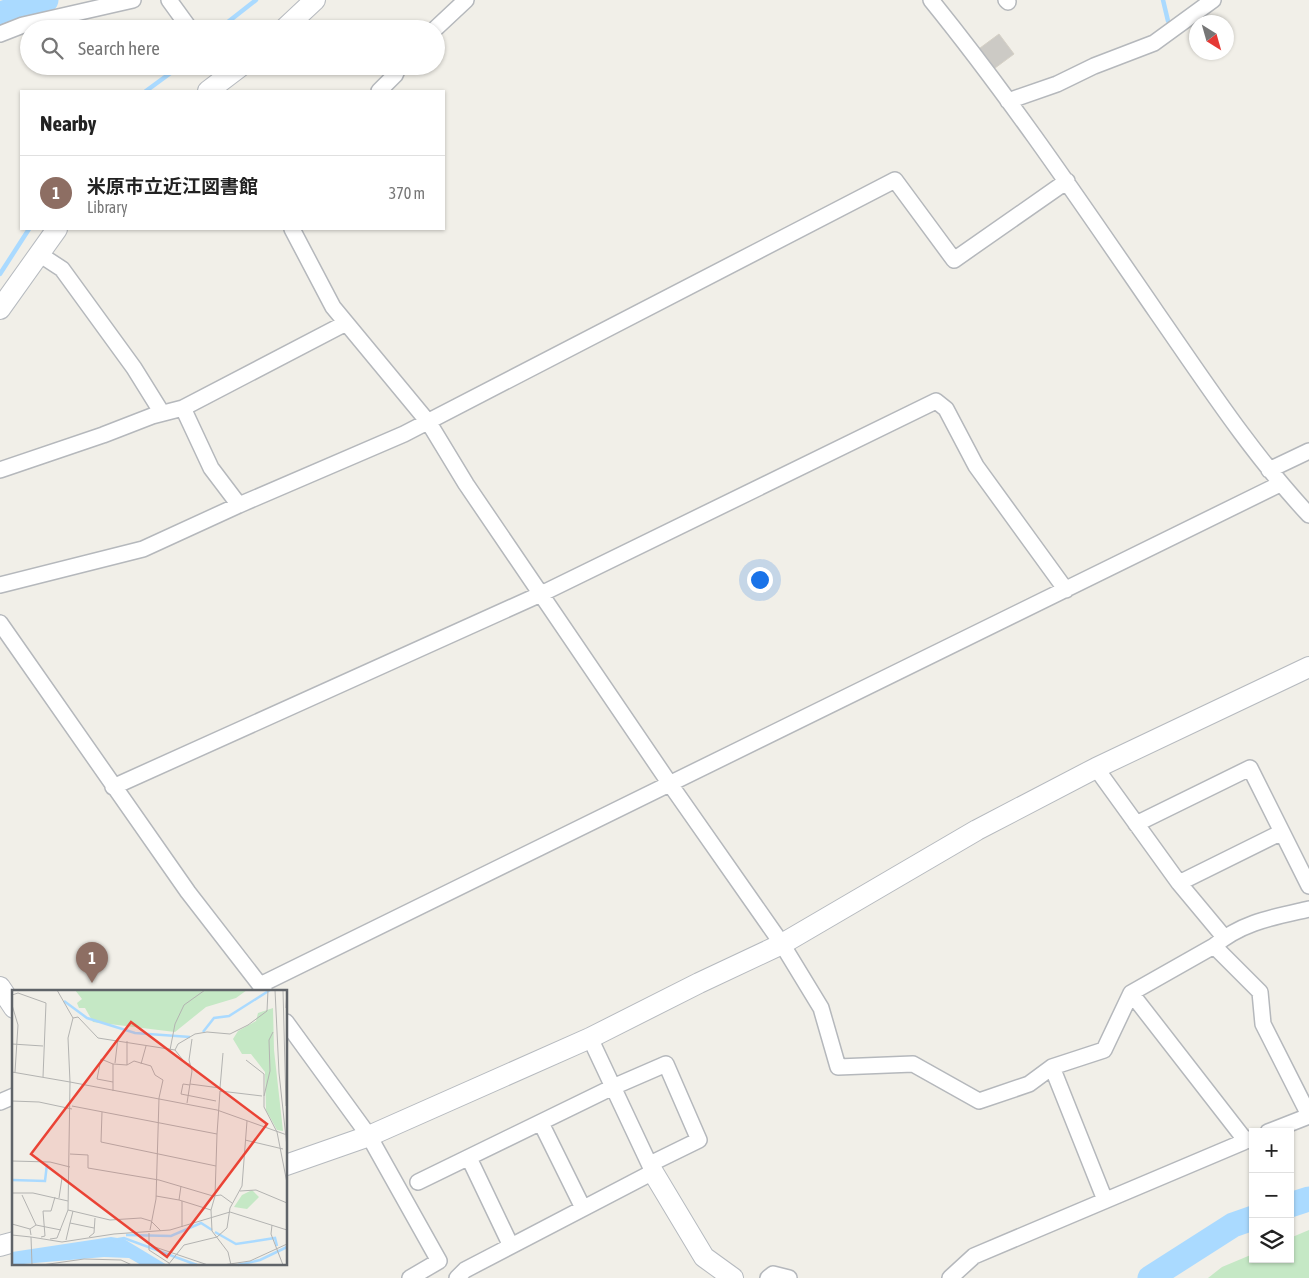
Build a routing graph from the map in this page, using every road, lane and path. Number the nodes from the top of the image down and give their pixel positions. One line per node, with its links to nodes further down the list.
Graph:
1 (133, 0): 7 (street)
2 (169, 0): 8 (street)
3 (315, 0): 9 (street)
4 (466, 0): 10 (street)
5 (931, 0): 17 (street)
6 (1213, 0): 17 (street)
7 (45, 20)
8 (183, 20)
9 (294, 20)
10 (445, 20)
11 (20, 26): 12 (street)
12 (0, 34)
13 (229, 75): 15 (street)
14 (395, 75): 16 (street)
15 (209, 90)
16 (380, 90)
17 (1008, 101): 18 (street)
18 (1067, 181): 26 (street); 29 (street)
19 (56, 230): 21 (street)
20 (293, 230): 23 (street)
21 (39, 254): 22 (street); 25 (street)
22 (0, 309)
23 (346, 322): 24 (street); 26 (street)
24 (183, 408): 25 (street); 31 (street)
25 (162, 413): 28 (street)
26 (429, 423): 31 (street); 35 (street)
27 (1309, 451): 29 (street)
28 (0, 470)
29 (1269, 470): 30 (street)
30 (1280, 484): 32 (street); 34 (street)
31 (239, 505): 33 (street)
32 (1309, 515)
33 (0, 585)
34 (1066, 590): 35 (street); 39 (street)
35 (541, 594): 39 (street); 40 (street)
36 (0, 623): 40 (street)
37 (1309, 666): 38 (street)
38 (1096, 768): 41 (street); 47 (street)
39 (670, 784): 47 (street); 49 (street)
40 (114, 787): 49 (street)
41 (1136, 824): 42 (street); 43 (street)
42 (1282, 832): 43 (street); 44 (street)
43 (1179, 883): 46 (street)
44 (1309, 886)
45 (1309, 909): 46 (street)
46 (1219, 942): 50 (street); 58 (street)
47 (782, 944): 53 (street); 54 (street)
48 (0, 987): 51 (street)
49 (262, 988)
50 (1131, 993): 54 (street); 62 (street)
51 (12, 1005)
52 (288, 1025): 61 (street)
53 (590, 1038): 55 (street); 61 (street)
54 (1052, 1067): 67 (street)
55 (613, 1087): 59 (street); 65 (street); 65 (street)
56 (12, 1097): 57 (street)
57 (0, 1102)
58 (1309, 1116): 60 (street)
59 (541, 1123): 63 (street); 68 (street)
60 (1278, 1128)
61 (369, 1136): 64 (street); 70 (street)
62 (1249, 1139): 67 (street)
63 (468, 1158): 66 (street); 69 (street)
64 (288, 1164)
65 (651, 1168): 68 (street); 74 (street)
66 (418, 1182)
67 (1105, 1200): 77 (street)
68 (583, 1208): 69 (street)
69 (511, 1246): 73 (street)
70 (440, 1261): 71 (street); 72 (street)
71 (410, 1278)
72 (453, 1278)
73 (457, 1278)
74 (733, 1278)
75 (768, 1278): 76 (street)
76 (789, 1278)
77 (950, 1278)

